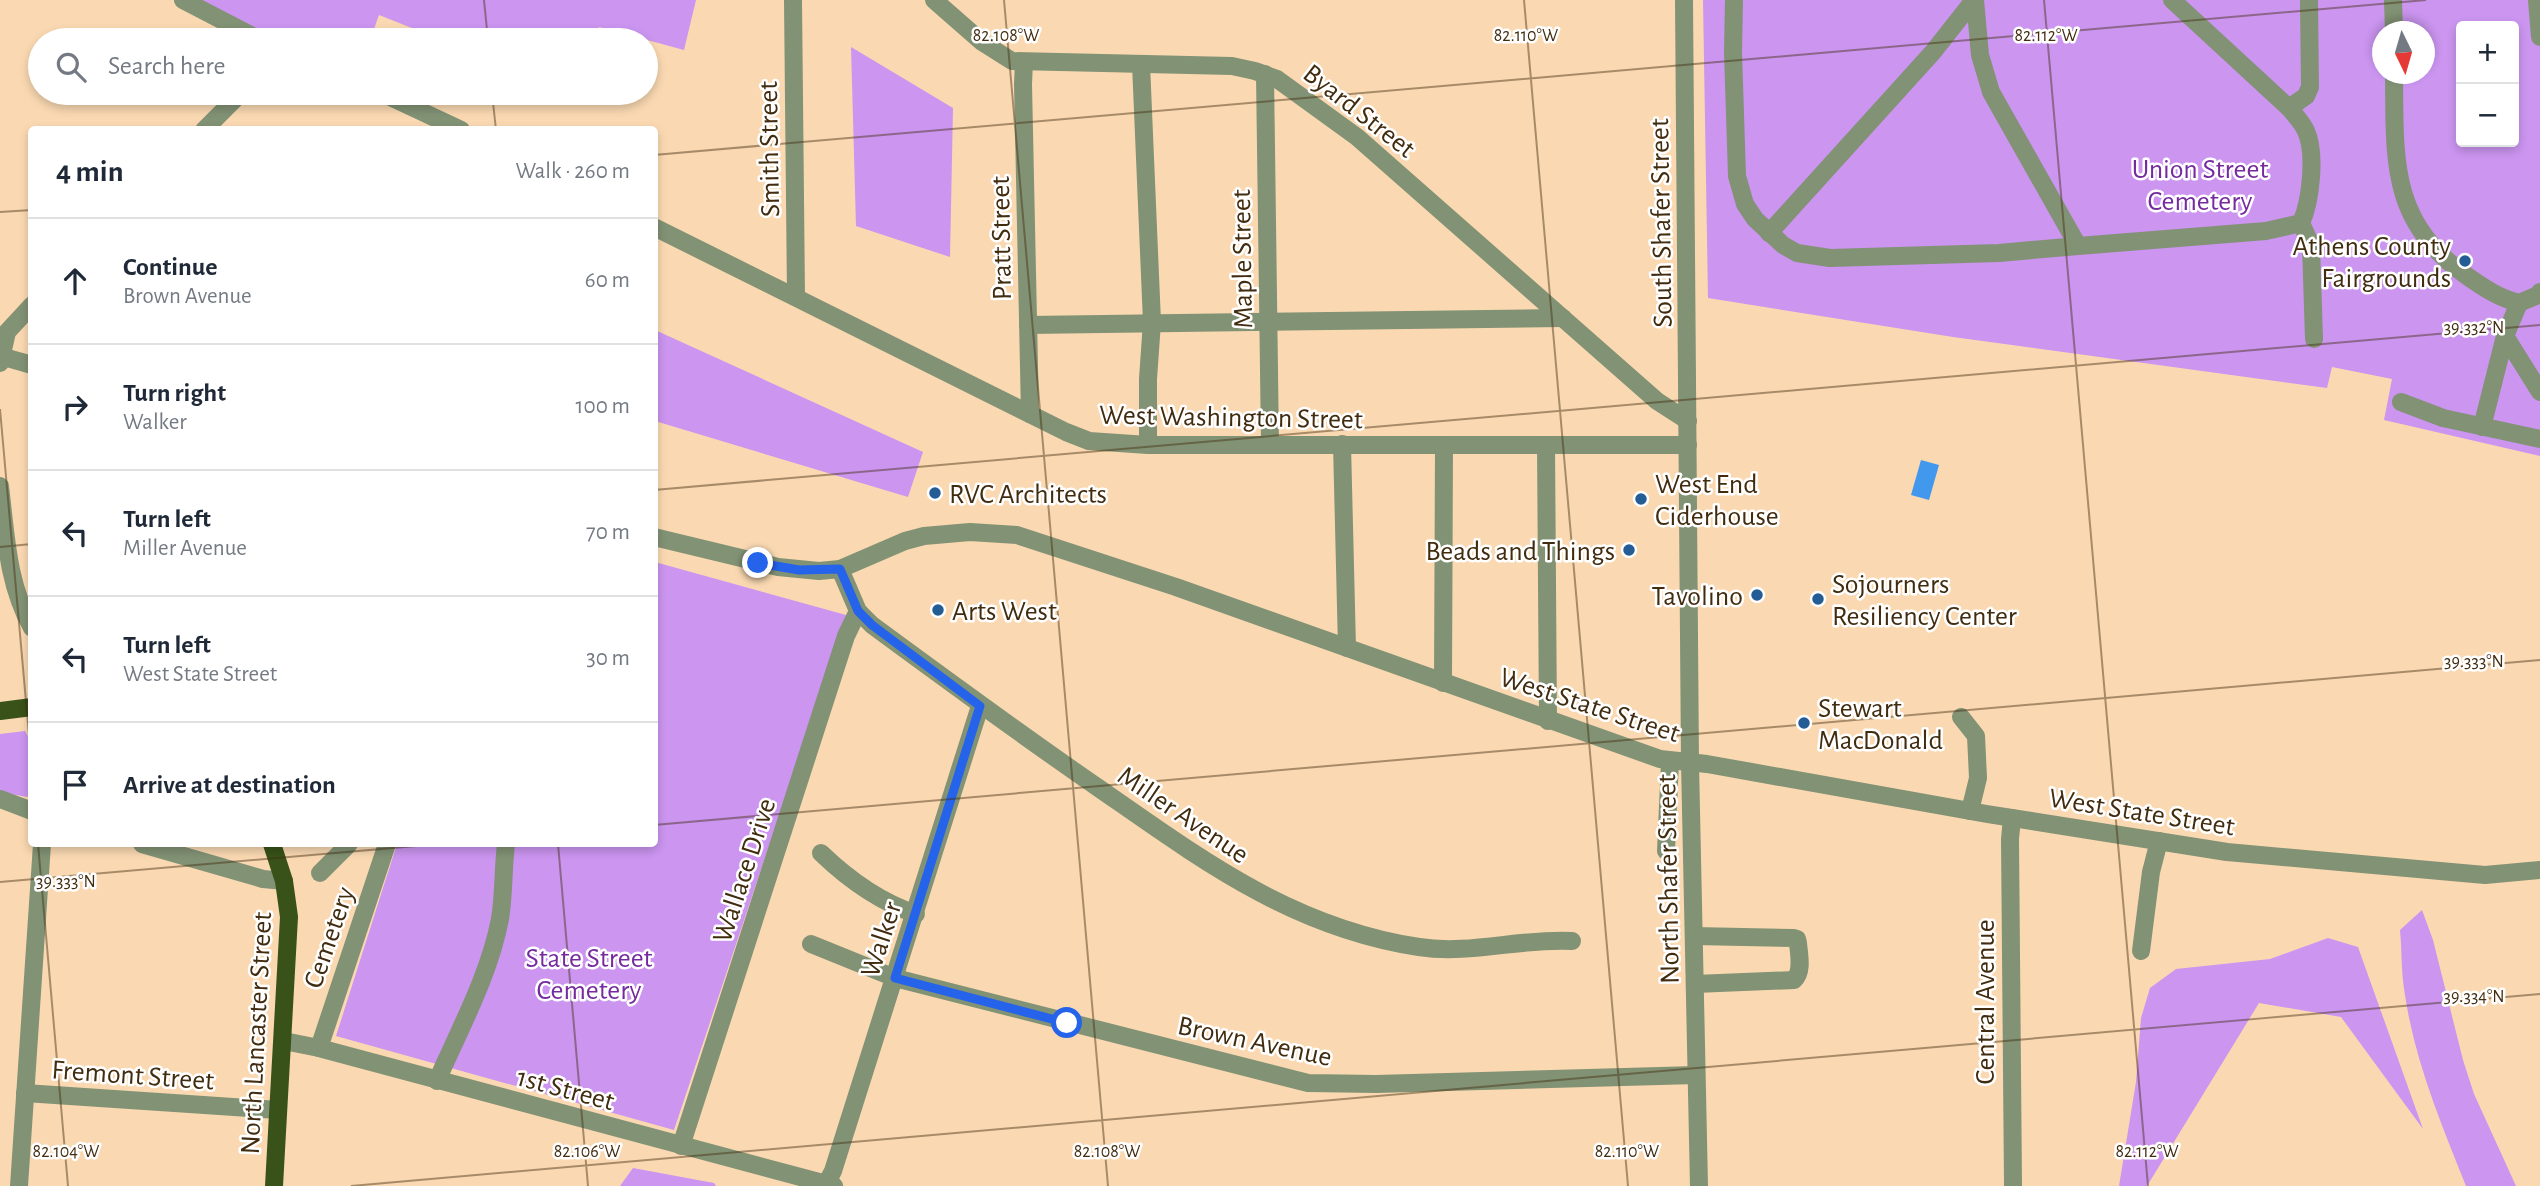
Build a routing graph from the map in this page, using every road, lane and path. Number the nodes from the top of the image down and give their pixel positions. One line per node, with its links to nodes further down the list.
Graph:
1 (183, 0): 12 (street)
2 (793, 0): 30 (street, Smith Street)
3 (934, 0): 14 (street, Byard Street)
4 (1684, 0): 44 (street, South Shafer Street)
5 (1734, 0): 27 (street)
6 (1975, 0): 27 (street); 28 (street)
7 (2172, 0): 21 (street)
8 (2309, 0): 18 (street)
9 (2393, 0): 11 (street)
10 (2537, 0): 13 (street)
11 (2394, 21)
12 (237, 28)
13 (2540, 37)
14 (1024, 62): 15 (street, Byard Street); 36 (street, Pratt Street)
15 (1141, 64): 16 (street, Byard Street); 34 (street)
16 (1265, 74): 33 (street, Byard Street); 35 (street, Maple Street)
17 (2394, 84): 31 (street)
18 (2310, 87): 21 (street); 24 (street)
19 (229, 105): 22 (street)
20 (408, 105): 23 (street)
21 (2289, 108): 24 (street)
22 (208, 126)
23 (452, 126)
24 (2309, 141): 25 (street)
25 (2301, 223): 28 (street); 38 (street)
26 (658, 229): 30 (street, West Washington Street)
27 (1769, 233): 28 (street)
28 (2078, 246)
29 (2539, 295): 31 (street)
30 (796, 297): 43 (street, West Washington Street)
31 (2519, 303): 37 (street)
32 (28, 309): 39 (street)
33 (1563, 318): 35 (street); 44 (street, Byard Street)
34 (1152, 322): 35 (street); 36 (street); 49 (street)
35 (1268, 322): 47 (street, Maple Street)
36 (1028, 325): 43 (street, Pratt Street)
37 (2505, 336): 41 (street); 45 (street)
38 (2314, 339)
39 (0, 358): 40 (street)
40 (28, 364)
41 (2540, 392)
42 (2401, 402): 45 (street)
43 (1030, 414): 49 (street, West Washington Street)
44 (1688, 421): 52 (street, South Shafer Street)
45 (2482, 427): 46 (street)
46 (2540, 439)
47 (1270, 444): 48 (street, West Washington Street); 49 (street, West Washington Street)
48 (1342, 444): 50 (street, West Washington Street); 58 (street)
49 (1148, 445)
50 (1444, 445): 51 (street, West Washington Street); 59 (street)
51 (1546, 445): 52 (street, West Washington Street); 64 (street)
52 (1688, 445): 66 (street, North Shafer Street)
53 (0, 486): 57 (street)
54 (658, 538): 55 (street, West State Street)
55 (840, 569): 56 (street, Miller Avenue); 58 (street, West State Street)
56 (858, 611): 60 (street, Miller Avenue); 96 (street, Wallace Drive)
57 (28, 619)
58 (1346, 648): 59 (street, West State Street)
59 (1443, 683): 64 (street, West State Street)
60 (980, 706): 83 (street, Walker); 85 (street, Miller Avenue)
61 (28, 707): 62 (main road)
62 (0, 710)
63 (1961, 717): 69 (street)
64 (1548, 721): 65 (street, West State Street)
65 (1670, 761): 66 (street, West State Street); 78 (street)
66 (1690, 763): 69 (street, West State Street); 84 (street, North Shafer Street)
67 (0, 799): 68 (street)
68 (28, 810)
69 (1970, 811): 70 (street, West State Street)
70 (2012, 818): 71 (street, West State Street); 101 (street, Central Avenue)
71 (2159, 841): 80 (street, West State Street); 87 (street)
72 (42, 847): 94 (street)
73 (152, 847): 82 (street)
74 (273, 847): 82 (main road, North Lancaster Street)
75 (346, 847): 81 (street)
76 (386, 847): 91 (street, Cemetery)
77 (506, 847): 93 (street)
78 (1666, 851)
79 (821, 853): 83 (street)
80 (2540, 870)
81 (320, 873)
82 (284, 881): 90 (main road, North Lancaster Street)
83 (916, 914): 88 (street, Walker)
84 (1694, 936): 89 (street, North Shafer Street); 89 (street)
85 (1572, 941)
86 (811, 944): 88 (street, Brown Avenue)
87 (2141, 951)
88 (895, 978): 92 (street, Brown Avenue); 99 (street, Walker)
89 (1695, 984): 92 (street, North Shafer Street)
90 (284, 1041): 91 (street, 1st Street); 95 (main road, North Lancaster Street)
91 (319, 1048): 93 (street, 1st Street)
92 (1696, 1075): 100 (street, North Shafer Street)
93 (437, 1081): 96 (street, 1st Street)
94 (25, 1093): 95 (street, Fremont Street); 97 (street)
95 (278, 1110): 98 (main road, North Lancaster Street)
96 (681, 1146): 99 (street, 1st Street)
97 (19, 1186)
98 (274, 1186)
99 (828, 1186)
100 (1699, 1186)
101 (2013, 1186)

